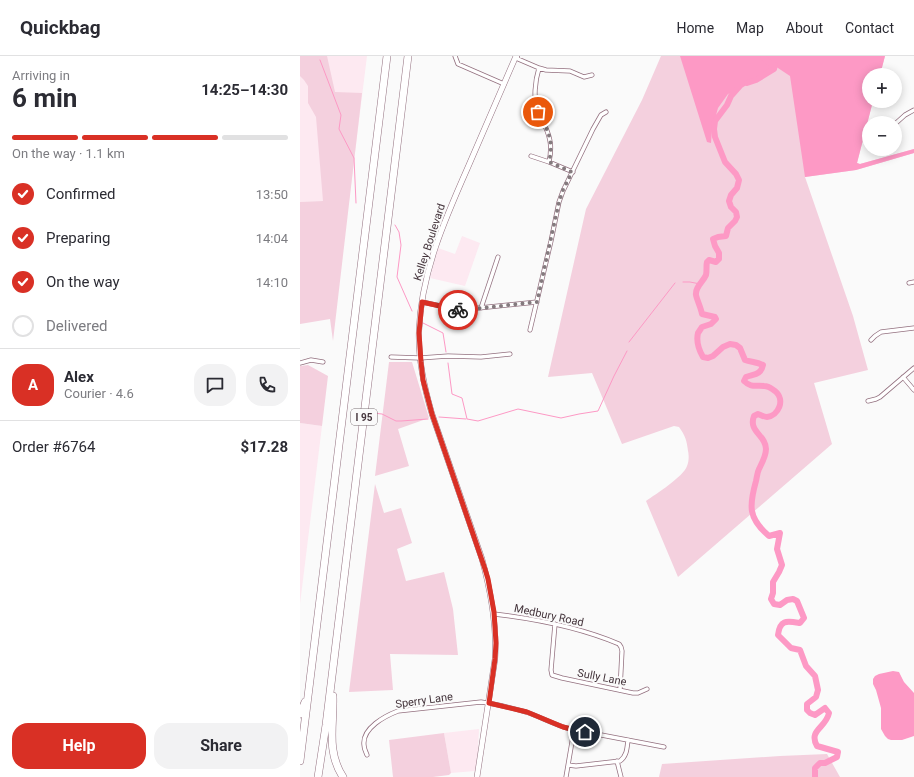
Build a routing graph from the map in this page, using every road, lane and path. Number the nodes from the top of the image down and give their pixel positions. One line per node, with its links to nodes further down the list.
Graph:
1 (387, 56): 35 (highway, I 95)
2 (408, 56): 34 (highway, I 95)
3 (455, 56): 7 (street)
4 (516, 56): 5 (street); 7 (main road, Kelley Boulevard)
5 (539, 68): 6 (street); 12 (street)
6 (592, 75)
7 (504, 84): 17 (main road, Kelley Boulevard)
8 (914, 110): 10 (street)
9 (606, 112): 13 (street)
10 (902, 118)
11 (531, 156): 12 (street)
12 (549, 162): 13 (street)
13 (572, 172): 18 (street)
14 (498, 257): 19 (street)
15 (914, 282): 16 (street)
16 (908, 283)
17 (422, 302): 19 (street); 25 (main road, Kelley Boulevard)
18 (537, 302): 19 (street); 21 (street)
19 (481, 308)
20 (914, 328): 22 (street)
21 (530, 330)
22 (871, 340)
23 (510, 354): 25 (street)
24 (391, 357): 25 (street)
25 (420, 358): 32 (main road, Kelley Boulevard)
26 (300, 362): 27 (street)
27 (322, 362)
28 (914, 368): 29 (street)
29 (903, 377): 30 (street); 31 (street)
30 (914, 390)
31 (868, 401)
32 (494, 614): 33 (street, Medbury Road); 38 (main road, Kelley Boulevard)
33 (555, 624): 37 (street, Medbury Road); 37 (street, Sully Lane)
34 (332, 672): 47 (highway, I 95); 48 (highway)
35 (309, 688): 39 (highway); 44 (highway, I 95)
36 (647, 689): 37 (street, Sully Lane)
37 (620, 690)
38 (489, 703): 40 (street); 43 (street, Sperry Lane); 49 (main road, Kelley Boulevard)
39 (300, 714)
40 (574, 730): 41 (street); 46 (street)
41 (628, 740): 42 (street); 45 (street)
42 (664, 747)
43 (367, 755)
44 (300, 761)
45 (617, 761): 46 (street); 51 (street)
46 (568, 765): 50 (street)
47 (318, 777)
48 (343, 777)
49 (477, 777)
50 (566, 777)
51 (622, 777)

